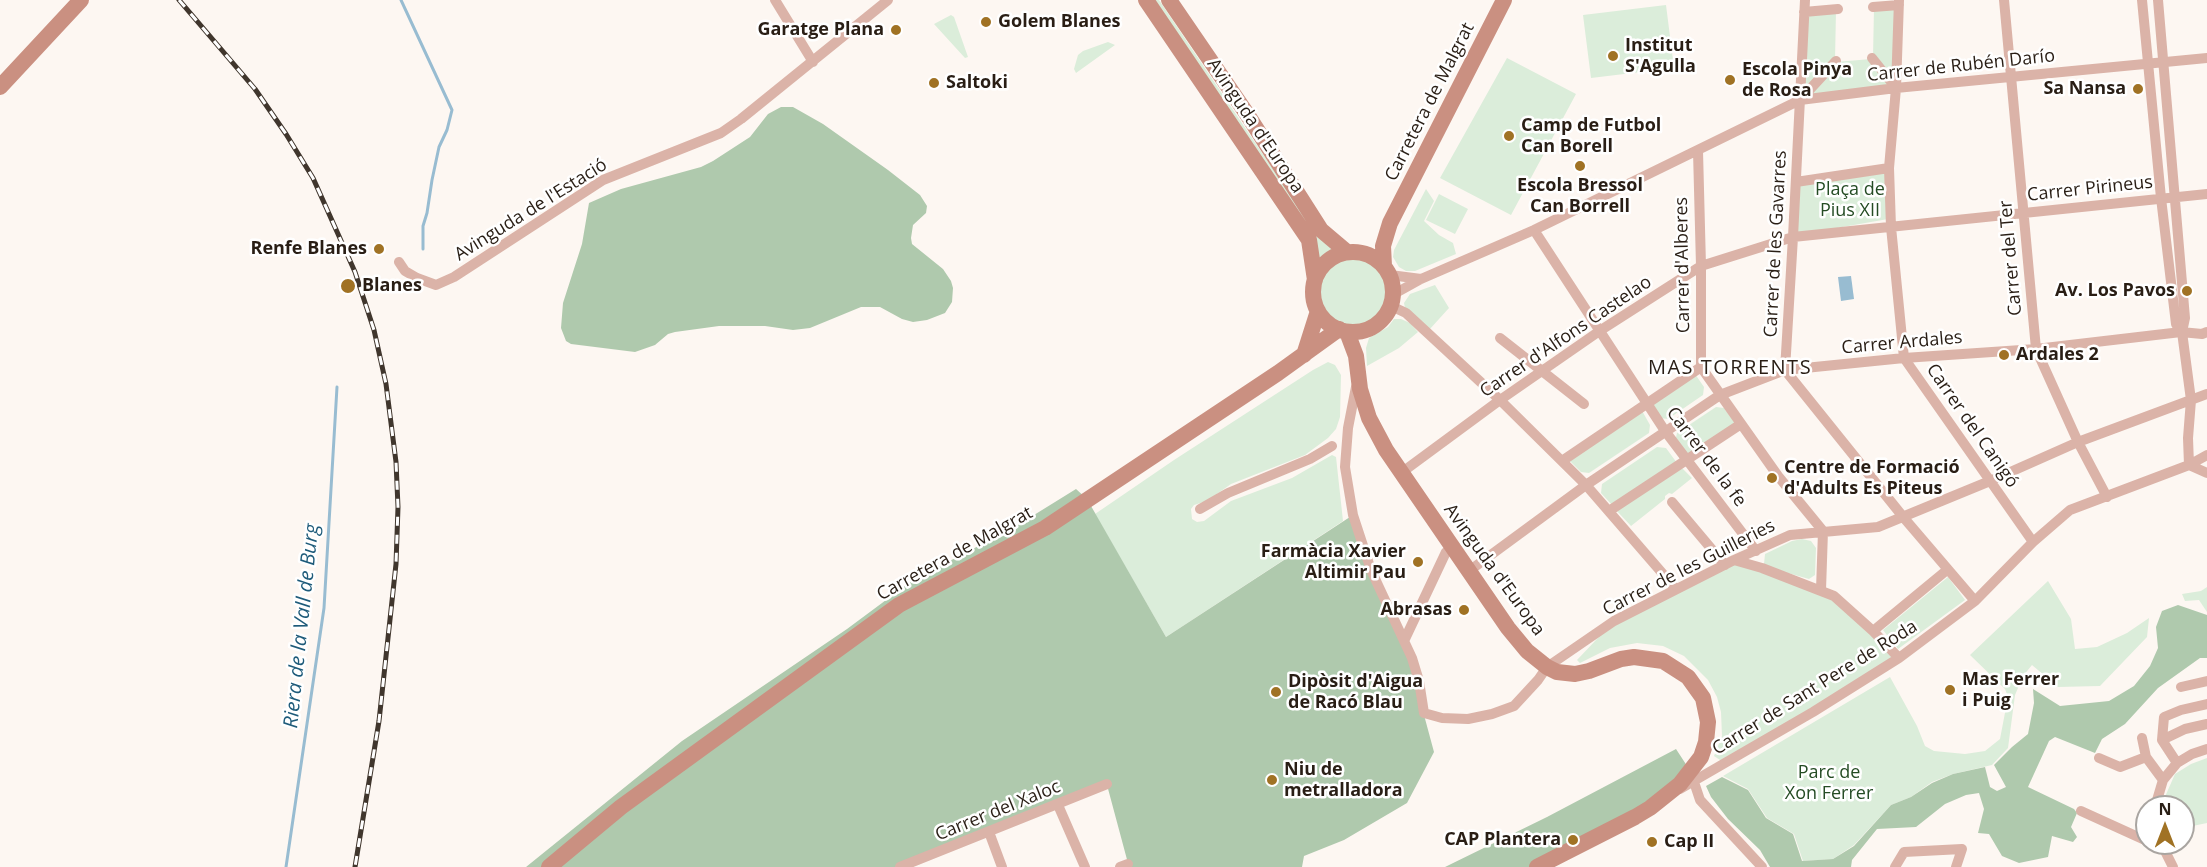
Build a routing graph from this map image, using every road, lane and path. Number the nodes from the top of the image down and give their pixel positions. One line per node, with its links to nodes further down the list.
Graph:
1 (81, 0): 22 (street)
2 (775, 0): 18 (street)
3 (888, 0): 18 (street, Avinguda de l'Estació)
4 (1146, 0): 41 (street, Avinguda d'Europa)
5 (1169, 0): 36 (street, Avinguda d'Europa)
6 (1504, 0): 32 (street, Carretera de Malgrat)
7 (1804, 0): 14 (street, Carrer de les Gavarres)
8 (2004, 0): 21 (street, Carrer del Ter)
9 (2142, 0): 20 (street)
10 (2157, 0): 19 (street)
11 (1899, 3): 12 (street); 23 (street, Carrer del Canigó)
12 (1873, 7)
13 (1838, 9): 14 (street)
14 (1804, 12): 24 (street, Carrer de les Gavarres)
15 (1872, 58): 23 (street)
16 (2207, 58): 19 (street, Carrer de Rubén Darío)
17 (1836, 61): 24 (street)
18 (813, 62): 37 (street, Avinguda de l'Estació)
19 (2163, 62): 20 (street, Carrer de Rubén Darío); 29 (street)
20 (2148, 64): 21 (street, Carrer de Rubén Darío); 30 (street)
21 (2011, 78): 23 (street, Carrer de Rubén Darío); 31 (street, Carrer del Ter)
22 (0, 87)
23 (1896, 88): 24 (street, Carrer de Rubén Darío); 26 (street, Carrer del Canigó)
24 (1800, 100): 25 (street, Carrer de Rubén Darío); 27 (street, Carrer de les Gavarres)
25 (1698, 151): 34 (street, Carrer de Rubén Darío); 38 (street, Carrer d'Alberes)
26 (1889, 168): 27 (street); 33 (street, Carrer del Canigó)
27 (1796, 182): 35 (street, Carrer de les Gavarres)
28 (2207, 194): 29 (street, Carrer Pirineus)
29 (2175, 197): 30 (street, Carrer Pirineus); 47 (street)
30 (2161, 198): 31 (street, Carrer Pirineus); 47 (street)
31 (2024, 213): 33 (street, Carrer Pirineus); 50 (street, Carrer del Ter)
32 (1390, 223): 36 (street, Carretera de Malgrat); 39 (street, Carretera de Malgrat)
33 (1891, 227): 35 (street, Carrer Pirineus); 53 (street, Carrer del Canigó)
34 (1534, 230): 40 (street, Carrer de Rubén Darío); 46 (street, Carrer de la fe)
35 (1794, 237): 38 (street, Carrer d'Alfons Castelao); 55 (street, Carrer de les Gavarres)
36 (1353, 252): 39 (street); 41 (street)
37 (399, 262)
38 (1701, 266): 46 (street, Carrer d'Alfons Castelao); 54 (street, Carrer d'Alberes)
39 (1387, 270): 40 (street); 42 (street)
40 (1421, 279): 42 (street, Carrer de Rubén Darío)
41 (1315, 280): 43 (street)
42 (1392, 300): 45 (street); 60 (street)
43 (1318, 311): 44 (street); 51 (street)
44 (1343, 330): 45 (street); 51 (street, Carretera de Malgrat); 52 (street, Avinguda d'Europa)
45 (1367, 330): 52 (street, Avinguda d'Europa)
46 (1601, 330): 56 (street, Carrer d'Alfons Castelao); 62 (street, Carrer de la fe)
47 (2182, 332): 48 (street, Carrer Ardales); 50 (street, Carrer Ardales); 61 (street)
48 (2207, 332)
49 (1500, 338): 56 (street)
50 (2036, 349): 53 (street, Carrer Ardales); 67 (street, Carrer del Ter)
51 (1304, 355): 119 (street, Carretera de Malgrat)
52 (1356, 356): 57 (street, Avinguda d'Europa)
53 (1904, 358): 55 (street, Carrer Ardales); 76 (street, Carrer del Canigó)
54 (1701, 367): 58 (street); 62 (street)
55 (1785, 370): 58 (street, Carrer Ardales); 82 (street)
56 (1542, 371): 60 (street, Carrer d'Alfons Castelao); 63 (street)
57 (1357, 374): 65 (street); 74 (street, Avinguda d'Europa)
58 (1720, 394): 64 (street); 66 (street, Carrer Ardales)
59 (2207, 394): 61 (street, Carrer de les Guilleries)
60 (1500, 400): 72 (street); 74 (street, Carrer d'Alfons Castelao)
61 (2191, 400): 67 (street, Carrer de les Guilleries); 73 (street)
62 (1647, 403): 66 (street, Carrer de la fe); 72 (street)
63 (1584, 404)
64 (1741, 424): 71 (street); 83 (street)
65 (1348, 428): 68 (street); 69 (street)
66 (1665, 431): 71 (street, Carrer de la fe); 77 (street, Carrer Ardales)
67 (2078, 442): 76 (street, Carrer de les Guilleries); 78 (street, Carrer del Ter)
68 (1332, 446): 69 (street); 80 (street)
69 (1347, 449): 94 (street)
70 (2207, 455): 73 (street, Carrer de Sant Pere de Roda)
71 (1685, 459): 81 (street); 86 (street, Carrer de la fe)
72 (1562, 461): 77 (street)
73 (2189, 465): 75 (street); 78 (street, Carrer de Sant Pere de Roda)
74 (1401, 473): 85 (street, Avinguda d'Europa)
75 (2207, 473)
76 (1990, 481): 82 (street, Carrer de les Guilleries); 84 (street, Carrer del Canigó)
77 (1586, 485): 81 (street); 89 (street, Carrer Ardales)
78 (2107, 497): 84 (street, Carrer de Sant Pere de Roda)
79 (1672, 502): 87 (street)
80 (1200, 509)
81 (1609, 511): 90 (street)
82 (1904, 518): 83 (street, Carrer de les Guilleries); 88 (street)
83 (1823, 531): 86 (street, Carrer de les Guilleries); 91 (street)
84 (2033, 542): 92 (street, Carrer de Sant Pere de Roda)
85 (1453, 548): 89 (street, Avinguda d'Europa); 94 (street)
86 (1756, 550): 87 (street, Carrer de les Guilleries)
87 (1730, 563): 90 (street, Carrer de les Guilleries); 91 (street)
88 (1947, 570): 92 (street); 93 (street)
89 (1469, 571): 96 (street, Avinguda d'Europa)
90 (1676, 590): 96 (street, Carrer de les Guilleries)
91 (1821, 590): 93 (street)
92 (1975, 601): 95 (street, Carrer de Sant Pere de Roda)
93 (1873, 631): 95 (street)
94 (1404, 640): 96 (street, Carrer de les Guilleries)
95 (1899, 658): 107 (street, Carrer de Sant Pere de Roda)
96 (1547, 667): 107 (street, Avinguda d'Europa)
97 (2207, 681): 98 (street)
98 (2181, 687)
99 (2207, 704): 102 (street)
100 (2207, 724): 102 (street)
101 (2142, 738): 104 (street)
102 (2162, 740): 106 (street)
103 (2207, 749): 106 (street)
104 (2146, 757): 105 (street); 108 (street)
105 (2099, 758)
106 (2177, 763): 108 (street)
107 (1692, 777): 110 (street, Avinguda d'Europa); 112 (street)
108 (2163, 780): 111 (street)
109 (1107, 784): 113 (street, Carrer del Xaloc)
110 (1668, 794): 112 (street); 117 (street, Avinguda d'Europa)
111 (2159, 795)
112 (1700, 800): 124 (street)
113 (1058, 805): 115 (street, Carrer del Xaloc); 122 (street)
114 (2081, 811): 116 (street)
115 (989, 832): 118 (street, Carrer del Xaloc); 121 (street)
116 (2135, 836)
117 (1562, 861): 123 (street, Avinguda d'Europa)
118 (920, 863): 120 (street, Carrer del Xaloc)
119 (549, 867)
120 (900, 867)
121 (1002, 867)
122 (1085, 867)
123 (1537, 867)
124 (1762, 867)
125 (1895, 867): 126 (street)
126 (1956, 867)

